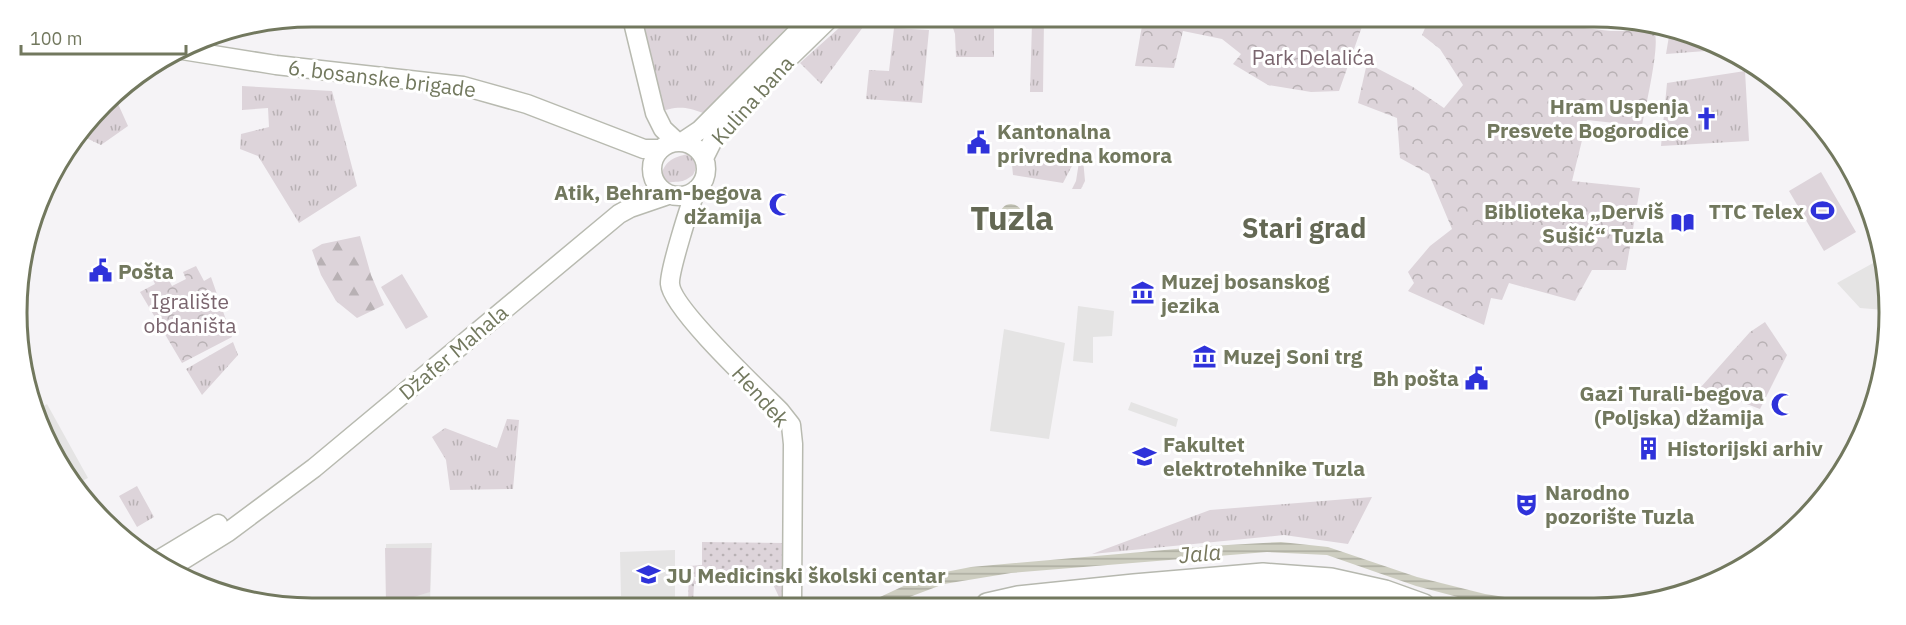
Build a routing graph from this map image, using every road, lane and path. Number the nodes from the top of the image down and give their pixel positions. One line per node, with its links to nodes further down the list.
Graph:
1 (634, 27): 5 (main road)
2 (802, 27): 5 (main road, Kulina bana)
3 (821, 27): 6 (main road, Kulina bana)
4 (195, 52): 5 (main road, 6. bosanske brigade)
5 (661, 152): 6 (main road); 8 (main road); 9 (main road, Džafer Mahala)
6 (704, 158): 7 (main road)
7 (696, 191): 8 (main road); 10 (main road, Hendek)
8 (672, 196): 9 (main road, Džafer Mahala); 10 (main road)
9 (630, 208): 11 (main road, Džafer Mahala)
10 (689, 211): 14 (main road, Hendek)
11 (198, 543): 12 (main road); 13 (main road)
12 (166, 557)
13 (175, 563)
14 (792, 598)
15 (1014, 598): 18 (main road)
16 (1167, 598): 17 (main road)
17 (1345, 598)
18 (1404, 598)

